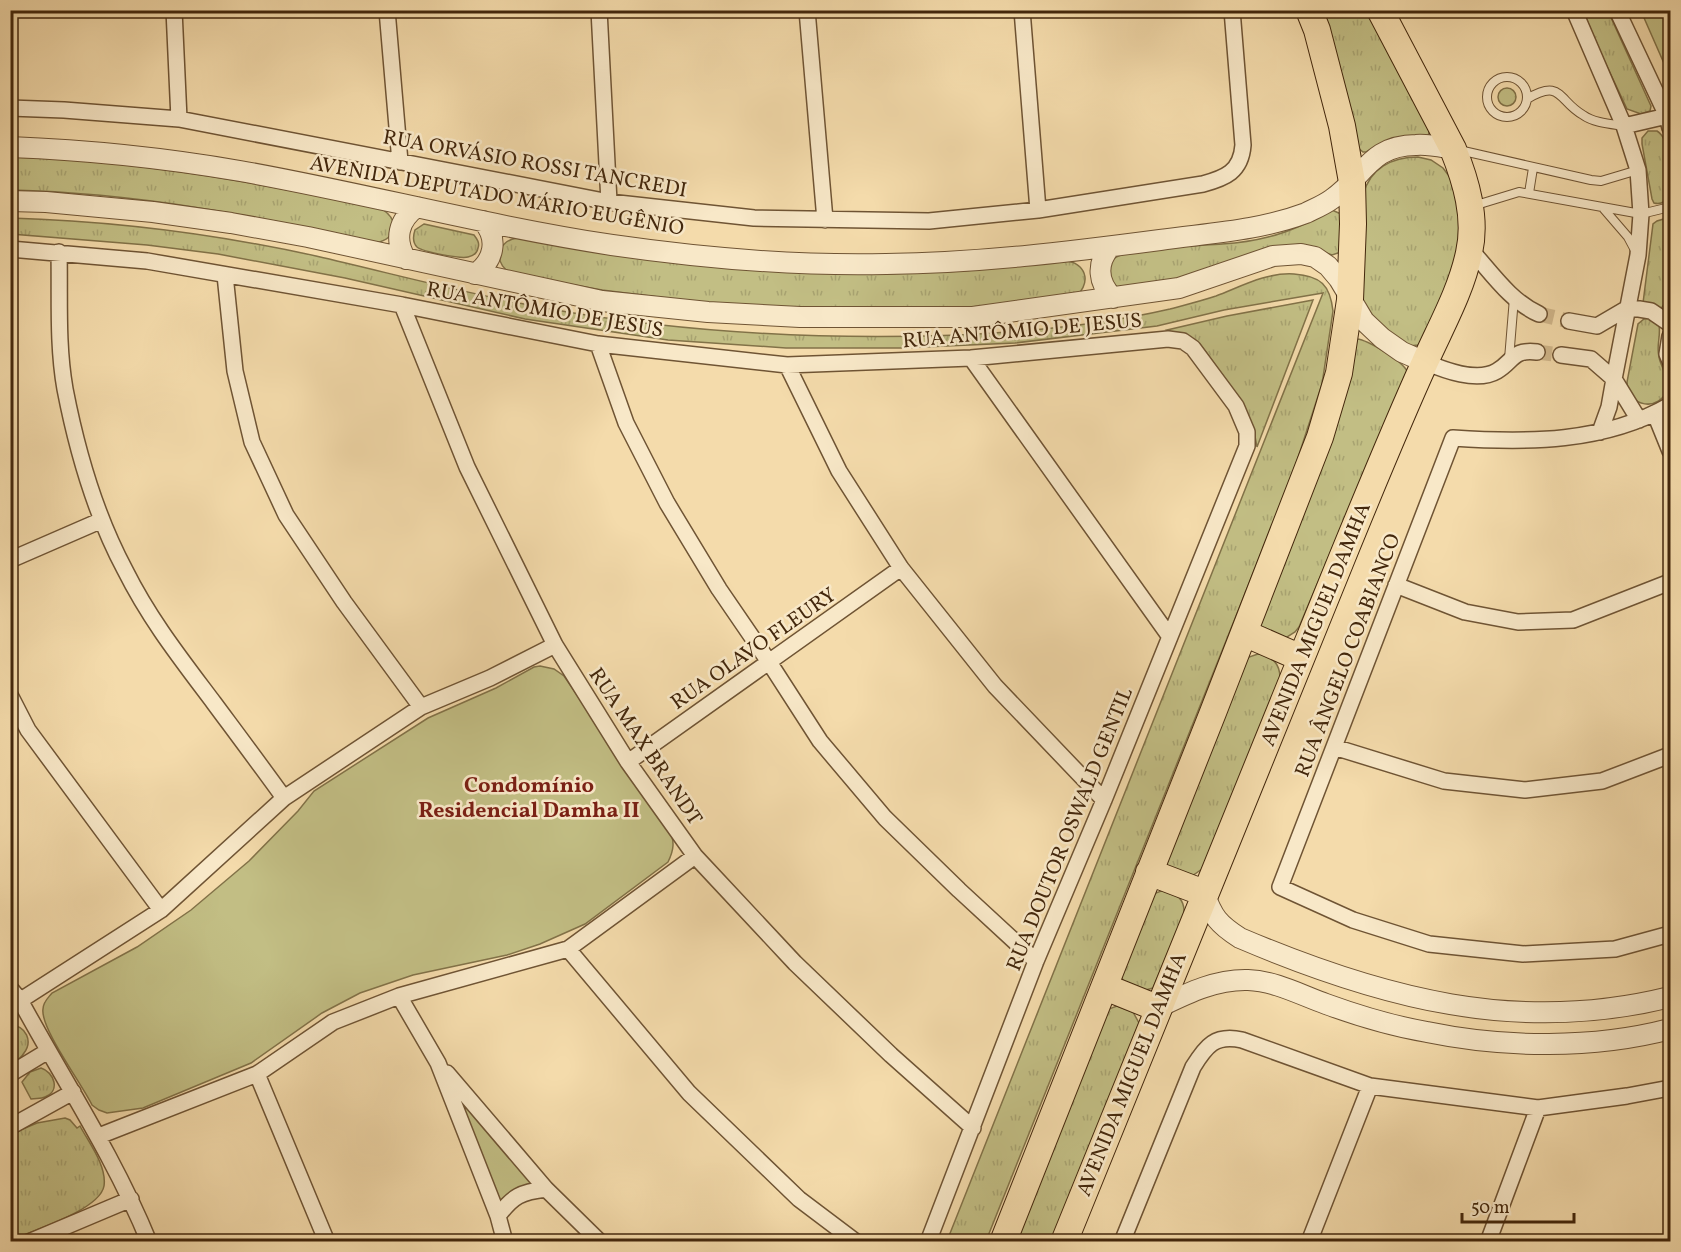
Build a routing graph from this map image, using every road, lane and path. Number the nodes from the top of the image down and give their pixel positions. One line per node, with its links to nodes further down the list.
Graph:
1 (174, 10): 15 (street)
2 (387, 10): 20 (street)
3 (599, 10): 26 (street)
4 (807, 10): 33 (street)
5 (1022, 10): 31 (street)
6 (1232, 10): 31 (street, RUA ORVÁSIO ROSSI TANCREDI)
7 (1309, 10): 23 (main road)
8 (1380, 10): 19 (main road, AVENIDA MIGUEL DAMHA)
9 (1574, 10): 17 (street)
10 (1617, 10): 16 (street)
11 (1526, 88): 12 (lane); 13 (lane); 13 (lane)
12 (1538, 93): 13 (lane); 17 (lane)
13 (1527, 99)
14 (10, 108): 15 (street, RUA ORVÁSIO ROSSI TANCREDI)
15 (179, 119): 20 (street, RUA ORVÁSIO ROSSI TANCREDI)
16 (1669, 122): 17 (street)
17 (1624, 126): 22 (street)
18 (10, 147): 27 (street, AVENIDA DEPUTADO MÁRIO EUGÊNIO)
19 (1453, 149): 21 (lane); 23 (street, AVENIDA DEPUTADO MÁRIO EUGÊNIO); 28 (main road, AVENIDA MIGUEL DAMHA)
20 (400, 162): 26 (street, RUA ORVÁSIO ROSSI TANCREDI)
21 (1533, 168): 22 (lane); 24 (lane)
22 (1638, 170): 32 (street)
23 (1352, 182): 35 (street, AVENIDA DEPUTADO MÁRIO EUGÊNIO); 46 (main road)
24 (1529, 193): 28 (lane); 30 (lane)
25 (10, 201): 41 (street)
26 (609, 202): 33 (street, RUA ORVÁSIO ROSSI TANCREDI)
27 (417, 207): 34 (street, AVENIDA DEPUTADO MÁRIO EUGÊNIO); 41 (street)
28 (1470, 207): 37 (main road, AVENIDA MIGUEL DAMHA)
29 (1671, 207): 32 (lane)
30 (1603, 208): 32 (lane); 40 (lane)
31 (1038, 210): 33 (street, RUA ORVÁSIO ROSSI TANCREDI)
32 (1641, 214): 40 (street)
33 (825, 220)
34 (483, 221): 38 (street, AVENIDA DEPUTADO MÁRIO EUGÊNIO); 42 (street)
35 (1110, 247): 38 (street, AVENIDA DEPUTADO MÁRIO EUGÊNIO); 44 (street)
36 (10, 249): 39 (street, RUA ANTÔMIO DE JESUS)
37 (1470, 249): 45 (street); 60 (main road, AVENIDA MIGUEL DAMHA)
38 (1080, 250): 47 (street)
39 (59, 252): 43 (street, RUA ANTÔMIO DE JESUS); 69 (street)
40 (1638, 255): 49 (street)
41 (406, 259): 42 (street)
42 (475, 274): 47 (street)
43 (225, 275): 48 (street, RUA ANTÔMIO DE JESUS); 80 (street)
44 (1113, 298): 46 (street); 47 (street)
45 (1514, 298): 50 (street); 58 (lane)
46 (1350, 300): 60 (street); 74 (main road)
47 (1085, 302)
48 (402, 305): 54 (street, RUA ANTÔMIO DE JESUS); 76 (street, RUA MAX BRANDT)
49 (1626, 309): 51 (street); 52 (street); 62 (street)
50 (1539, 314)
51 (1569, 321)
52 (1671, 324)
53 (1671, 336): 59 (street)
54 (598, 344): 61 (street, RUA ANTÔMIO DE JESUS); 78 (street)
55 (1537, 352): 58 (street)
56 (1561, 355): 62 (street)
57 (971, 358): 61 (street, RUA ANTÔMIO DE JESUS); 66 (street, RUA ANTÔMIO DE JESUS); 75 (street)
58 (1509, 359): 60 (street)
59 (1671, 361)
60 (1425, 362): 77 (main road, AVENIDA MIGUEL DAMHA)
61 (787, 365): 71 (street)
62 (1614, 379): 65 (street); 67 (street)
63 (1671, 405): 64 (street)
64 (1655, 414): 65 (street); 68 (street)
65 (1639, 420): 67 (street)
66 (1247, 432): 75 (street, RUA DOUTOR OSWALD GENTIL)
67 (1600, 432): 73 (street, RUA ÂNGELO COABIANCO)
68 (1671, 452)
69 (102, 520): 70 (street); 84 (street)
70 (10, 560)
71 (901, 568): 78 (street, RUA OLAVO FLEURY); 85 (street)
72 (1671, 582): 73 (street)
73 (1396, 585): 81 (street, RUA ÂNGELO COABIANCO)
74 (1244, 633): 77 (main road); 87 (main road)
75 (1170, 637): 85 (street, RUA DOUTOR OSWALD GENTIL)
76 (555, 645): 80 (street); 83 (street, RUA MAX BRANDT)
77 (1301, 658): 88 (main road, AVENIDA MIGUEL DAMHA)
78 (770, 662): 83 (street, RUA OLAVO FLEURY); 92 (street)
79 (10, 694): 89 (street)
80 (422, 707): 84 (street)
81 (1334, 747): 82 (street); 90 (street, RUA ÂNGELO COABIANCO)
82 (1671, 755)
83 (628, 762): 86 (street, RUA MAX BRANDT)
84 (284, 798): 89 (street)
85 (1104, 800): 92 (street, RUA DOUTOR OSWALD GENTIL)
86 (695, 856): 91 (street); 108 (street, RUA MAX BRANDT)
87 (1149, 872): 88 (main road); 93 (main road)
88 (1204, 893): 95 (street); 97 (main road, AVENIDA MIGUEL DAMHA)
89 (161, 910): 96 (street)
90 (1671, 934)
91 (568, 949): 94 (street); 118 (street)
92 (1036, 961): 108 (street, RUA DOUTOR OSWALD GENTIL)
93 (1105, 987): 97 (main road); 120 (main road)
94 (399, 996): 100 (street); 102 (street)
95 (1671, 997)
96 (14, 998): 99 (street)
97 (1158, 1008): 98 (street); 121 (main road, AVENIDA MIGUEL DAMHA)
98 (1671, 1029)
99 (48, 1051): 101 (street); 105 (street)
100 (438, 1063): 110 (street); 112 (street)
101 (10, 1074)
102 (257, 1074): 109 (street); 115 (street)
103 (1370, 1086): 106 (street); 122 (street); 123 (street)
104 (1671, 1088): 106 (street)
105 (73, 1092): 107 (street); 109 (street)
106 (1538, 1108): 124 (street)
107 (10, 1127)
108 (973, 1128): 119 (street, RUA DOUTOR OSWALD GENTIL)
109 (99, 1136): 111 (street)
110 (546, 1190): 112 (street); 117 (street)
111 (131, 1199): 113 (street); 114 (street)
112 (498, 1216): 116 (street)
113 (29, 1242)
114 (149, 1242)
115 (327, 1242)
116 (505, 1242)
117 (600, 1242)
118 (856, 1242)
119 (928, 1242)
120 (1003, 1242)
121 (1064, 1242)
122 (1122, 1242)
123 (1309, 1242)
124 (1488, 1242)

